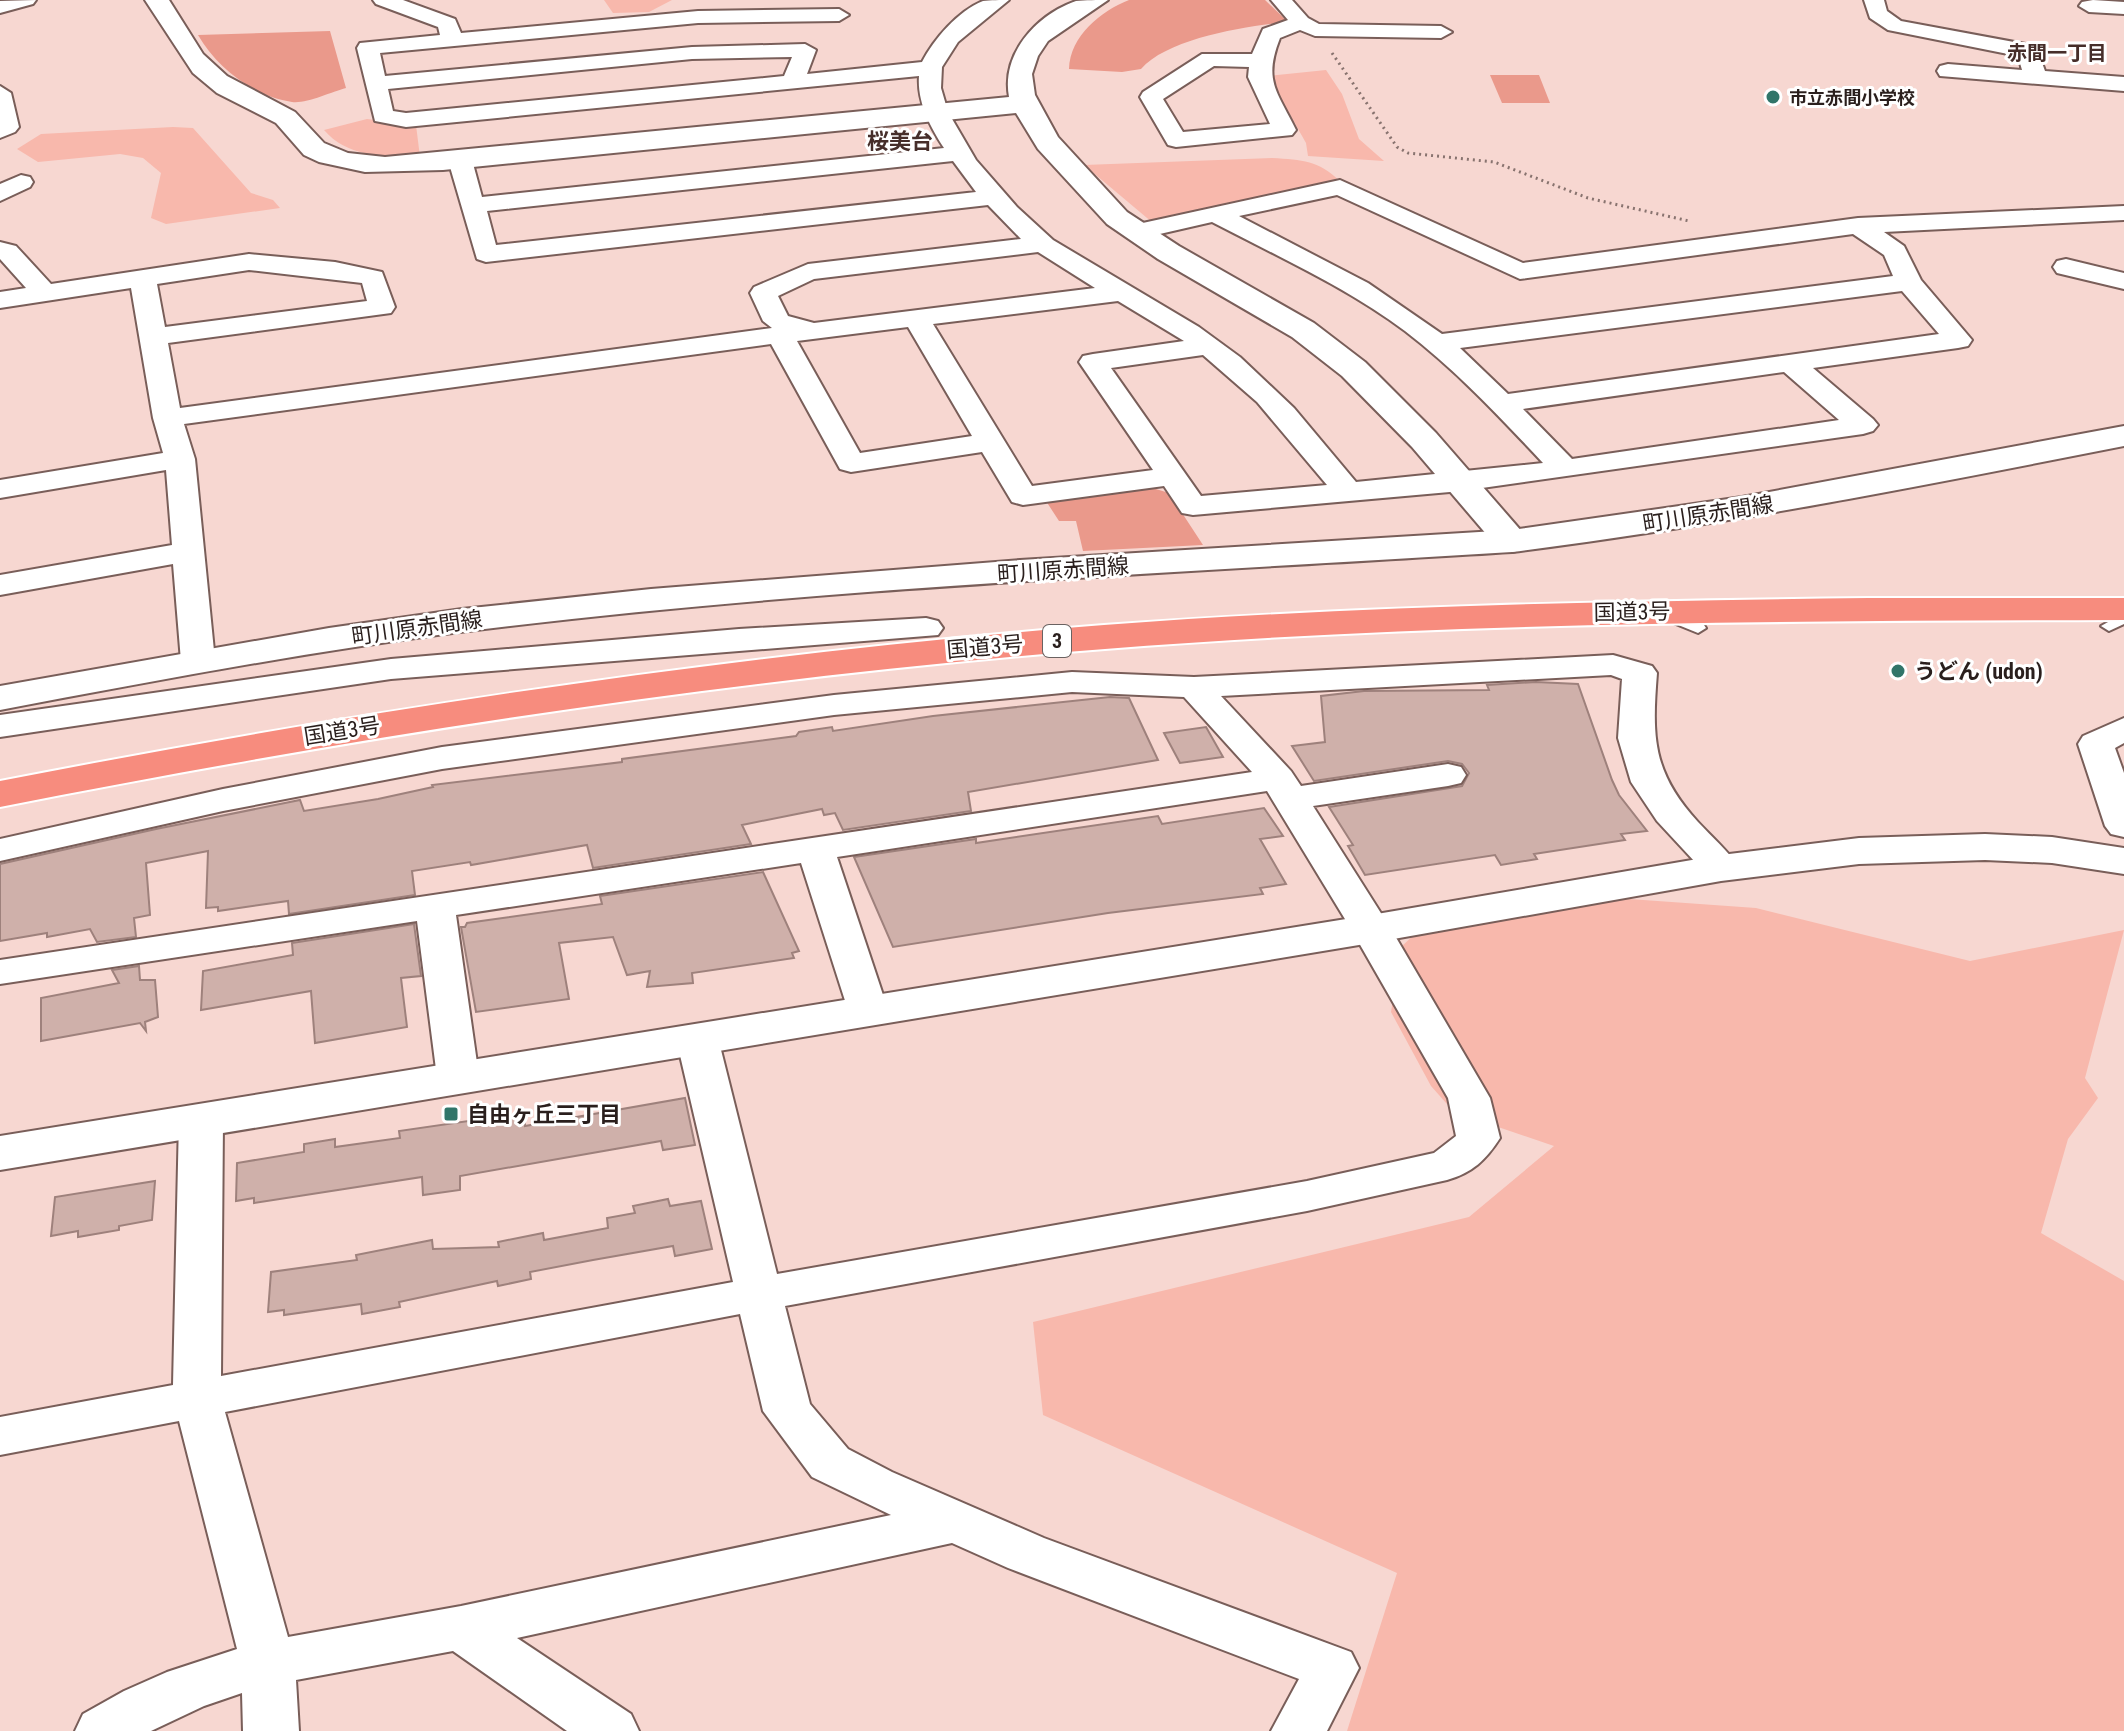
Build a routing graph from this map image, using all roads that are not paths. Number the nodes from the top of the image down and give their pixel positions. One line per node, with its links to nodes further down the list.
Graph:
1 (26, 0): 11 (street)
2 (157, 0): 30 (street)
3 (383, 0): 16 (street)
4 (860, 0): 13 (street)
5 (991, 0): 6 (street)
6 (998, 0): 19 (street)
7 (1096, 0): 26 (street)
8 (1281, 0): 14 (street)
9 (1874, 0): 21 (street)
10 (2089, 6): 12 (street)
11 (0, 7)
12 (2124, 8)
13 (839, 15): 16 (street); 17 (street)
14 (1308, 26): 15 (street); 18 (street)
15 (1441, 32)
16 (452, 40): 23 (street)
17 (805, 50): 22 (street); 23 (street)
18 (1260, 61): 18 (street)
19 (931, 68): 22 (street); 27 (street)
20 (1948, 71): 21 (street)
21 (2035, 76): 24 (street)
22 (793, 82): 23 (street)
23 (375, 84)
24 (2124, 84)
25 (0, 93): 28 (street)
26 (1022, 104): 27 (street); 36 (street)
27 (935, 112): 29 (street); 30 (street)
28 (0, 131)
29 (962, 153): 31 (street); 32 (street)
30 (460, 160): 32 (street)
31 (993, 197): 32 (street); 37 (street)
32 (473, 205)
33 (2124, 213): 35 (street)
34 (1215, 214): 35 (street); 36 (street); 51 (street)
35 (1858, 226): 43 (street)
36 (1149, 239): 39 (street); 61 (street)
37 (1043, 244): 39 (street); 48 (street)
38 (0, 250): 44 (street)
39 (1079, 267): 45 (street)
40 (2066, 267): 42 (street)
41 (143, 278): 44 (street); 49 (street); 49 (street)
42 (2124, 281)
43 (1909, 282): 51 (street); 53 (street)
44 (45, 293): 46 (street)
45 (1122, 293): 47 (street); 52 (street)
46 (0, 300)
47 (916, 318): 48 (street); 57 (street)
48 (814, 331): 50 (street)
49 (153, 337): 55 (street)
50 (781, 337): 55 (street); 57 (street)
51 (1437, 343): 54 (street)
52 (1209, 346): 60 (street); 63 (street)
53 (1790, 363): 54 (street); 59 (street)
54 (1502, 403): 59 (street)
55 (167, 418): 58 (street)
56 (2124, 436): 64 (street, 町川原赤間線)
57 (990, 442): 60 (street)
58 (180, 459): 62 (street); 65 (street)
59 (1565, 469): 61 (street)
60 (1173, 476): 63 (street)
61 (1461, 482): 63 (street); 64 (street)
62 (0, 489)
63 (1347, 491)
64 (1512, 541): 73 (street, 町川原赤間線)
65 (186, 552): 66 (street); 73 (street)
66 (0, 585)
67 (2124, 585): 71 (highway, 国道3号 / 3)
68 (1659, 611): 69 (highway, 国道3号 / 3); 72 (lane); 81 (highway, 国道3号 / 3)
69 (2116, 618): 70 (lane)
70 (2124, 618)
71 (926, 628): 76 (street); 78 (highway, 国道3号 / 3)
72 (1698, 628)
73 (198, 661): 75 (street, 町川原赤間線)
74 (1194, 687): 80 (street); 84 (street); 86 (street)
75 (0, 698)
76 (0, 726)
77 (2124, 729): 82 (street)
78 (0, 767)
79 (1448, 775): 80 (street)
80 (1284, 789): 83 (street); 88 (street)
81 (0, 794)
82 (2124, 826)
83 (815, 849): 87 (street); 90 (street)
84 (0, 850)
85 (2124, 861): 86 (street)
86 (1721, 868): 88 (street)
87 (435, 906): 89 (street); 92 (street)
88 (1371, 929): 90 (street); 95 (street)
89 (0, 972)
90 (868, 1010): 91 (street)
91 (697, 1038): 92 (street); 95 (street)
92 (458, 1077): 93 (street)
93 (201, 1120): 94 (street); 96 (street)
94 (0, 1153)
95 (759, 1294): 96 (street); 98 (street)
96 (197, 1398): 97 (street); 100 (street)
97 (0, 1436)
98 (955, 1522): 99 (street); 104 (street)
99 (461, 1628): 100 (street); 103 (street)
100 (268, 1664): 101 (street); 102 (street)
101 (103, 1731)
102 (271, 1731)
103 (611, 1731)
104 (1299, 1731)

